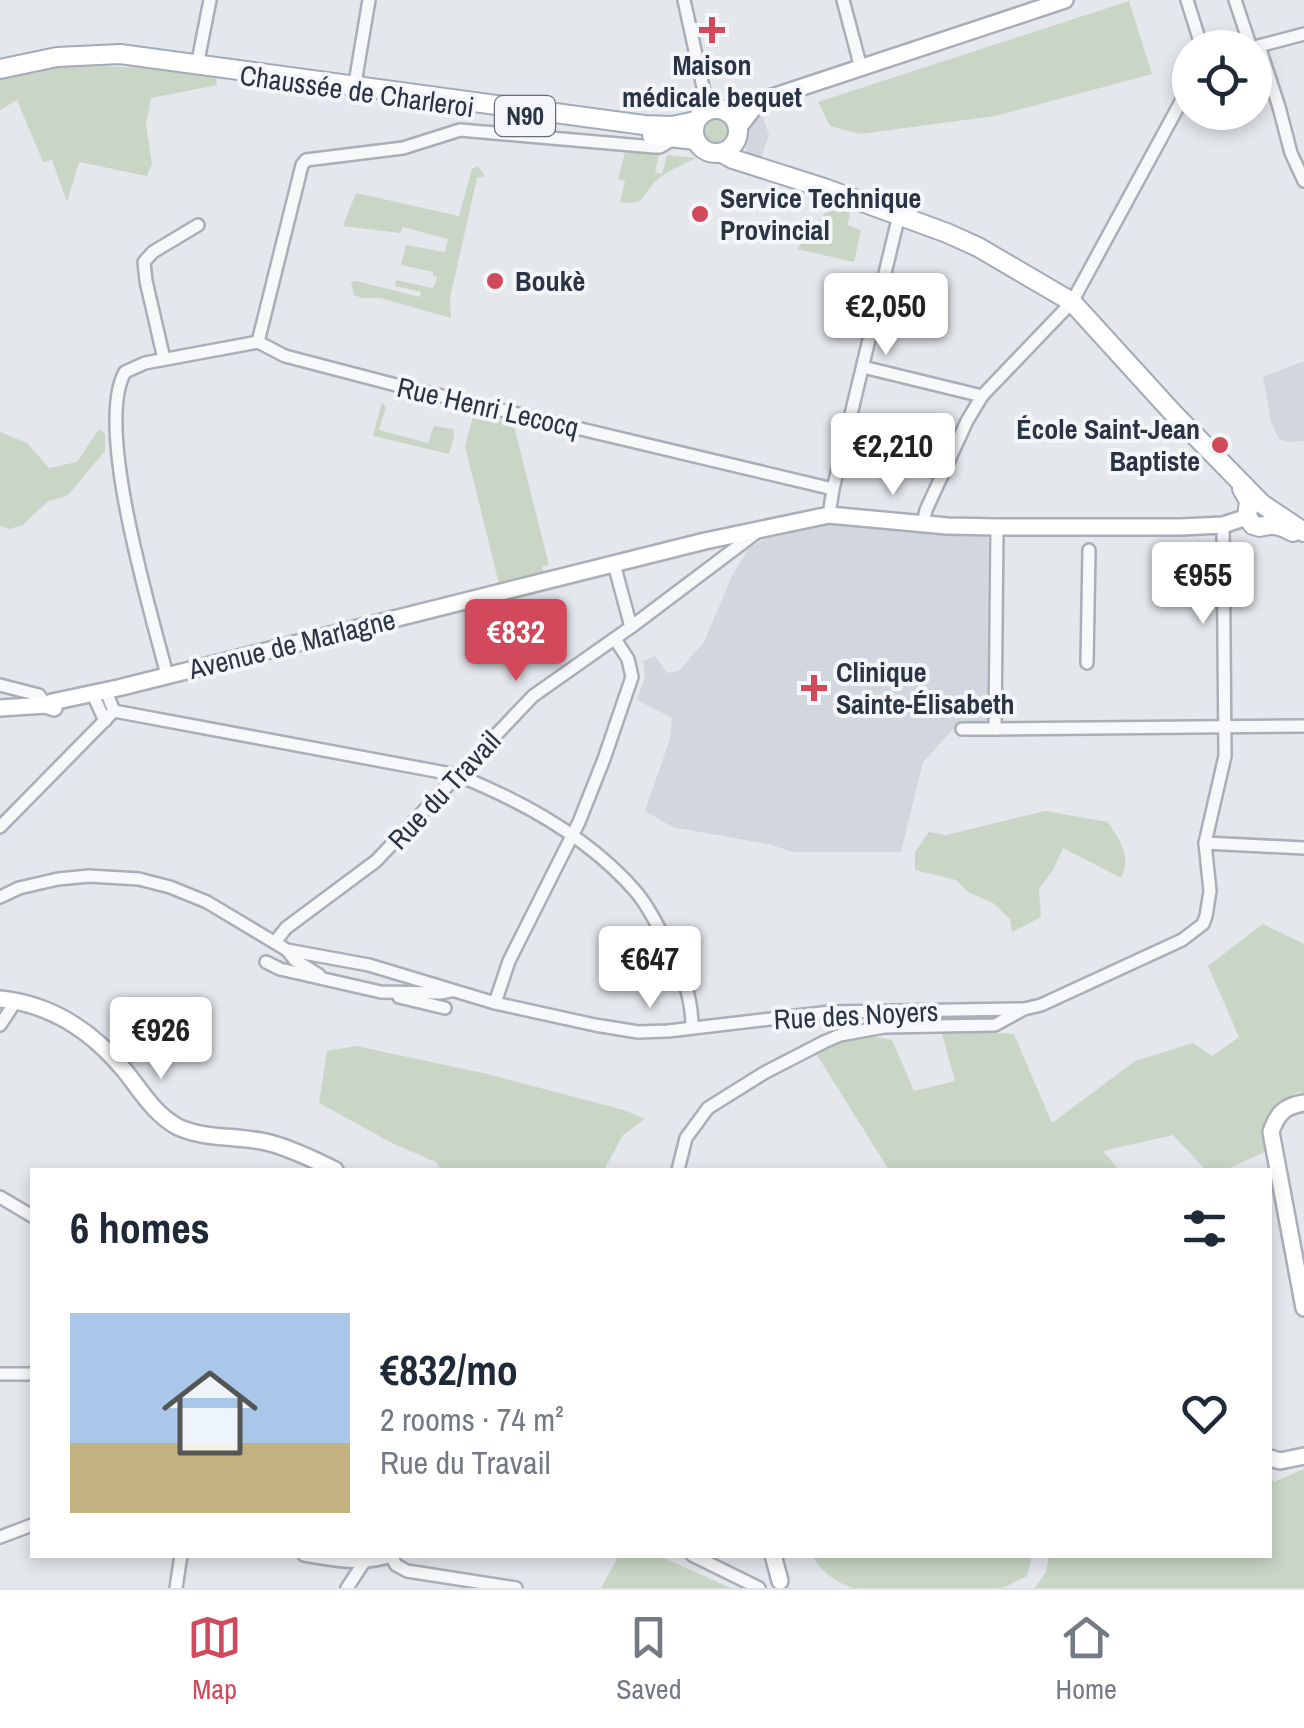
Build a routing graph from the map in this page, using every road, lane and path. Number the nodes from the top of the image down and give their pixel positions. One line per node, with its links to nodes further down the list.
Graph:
1 (210, 0): 12 (street)
2 (370, 0): 16 (street)
3 (684, 0): 18 (street)
4 (843, 0): 13 (street)
5 (1065, 0): 13 (main road)
6 (1187, 0): 8 (street)
7 (1234, 0): 9 (street)
8 (1196, 30)
9 (1247, 30)
10 (1304, 34): 11 (street)
11 (1272, 42)
12 (198, 66): 14 (main road, Chaussée de Charleroi / N90); 16 (main road, Chaussée de Charleroi / N90)
13 (861, 68): 19 (main road)
14 (0, 69)
15 (1272, 88): 21 (street)
16 (354, 89): 18 (main road, Chaussée de Charleroi / N90); 20 (main road, Chaussée de Charleroi / N90)
17 (1172, 118): 24 (street)
18 (699, 124): 19 (main road, N90); 19 (main road, N90); 20 (main road, Chaussée de Charleroi / N90)
19 (731, 133): 22 (main road, N90)
20 (675, 138): 25 (street)
21 (1304, 181)
22 (899, 215): 24 (main road, N90); 27 (street)
23 (198, 226): 26 (street)
24 (1072, 302): 28 (street); 31 (main road, N90)
25 (258, 342): 26 (street); 29 (street, Rue Henri Lecocq)
26 (164, 359): 42 (street)
27 (863, 368): 28 (street); 29 (street)
28 (982, 396): 32 (street)
29 (833, 489): 30 (street)
30 (830, 515): 32 (main road, Avenue de Marlagne); 35 (main road, Avenue de Marlagne)
31 (1264, 517): 33 (main road, Avenue de Marlagne); 36 (main road)
32 (923, 524): 34 (main road, Avenue de Marlagne)
33 (1223, 525): 34 (main road, Avenue de Marlagne); 51 (street)
34 (997, 527): 49 (street)
35 (758, 531): 38 (main road, Avenue de Marlagne); 39 (street, Rue du Travail)
36 (1304, 535)
37 (1088, 550): 41 (street)
38 (614, 564): 39 (street); 42 (main road, Avenue de Marlagne)
39 (631, 627): 40 (street, Rue du Travail)
40 (615, 638): 52 (street, Rue du Travail); 54 (street)
41 (1087, 663)
42 (166, 675): 44 (main road, Avenue de Marlagne)
43 (0, 685): 45 (street)
44 (106, 693): 45 (main road, Avenue de Marlagne); 47 (street)
45 (46, 705): 46 (main road, Avenue de Marlagne)
46 (0, 708)
47 (109, 716): 52 (street); 53 (street)
48 (1304, 726): 51 (street)
49 (995, 728): 50 (street); 51 (street)
50 (962, 729)
51 (1224, 729): 55 (street)
52 (457, 775): 54 (street); 58 (street, Rue du Travail)
53 (0, 828)
54 (571, 837): 65 (street); 69 (street)
55 (1205, 844): 56 (street); 67 (street)
56 (1304, 848)
57 (0, 897): 58 (street, Rue des Noyers)
58 (275, 942): 59 (street, Rue des Noyers)
59 (288, 950): 61 (street, Rue des Noyers); 62 (street, Rue des Noyers)
60 (266, 962): 61 (street, Rue des Noyers)
61 (324, 979): 63 (street, Rue des Noyers)
62 (454, 990): 63 (street, Rue des Noyers); 65 (street, Rue des Noyers)
63 (381, 992): 66 (street, Rue des Noyers)
64 (8, 1000): 68 (street); 71 (main road)
65 (495, 1003): 69 (street, Rue des Noyers)
66 (444, 1008)
67 (1024, 1009): 69 (street, Rue des Noyers); 72 (street)
68 (0, 1025)
69 (692, 1027)
70 (1304, 1103): 75 (main road)
71 (330, 1168)
72 (678, 1168)
73 (0, 1196): 74 (street)
74 (30, 1215)
75 (1304, 1308)
76 (0, 1374): 77 (street)
77 (30, 1374)
78 (1304, 1456): 79 (main road)
79 (1272, 1459)
80 (30, 1526): 81 (street)
81 (0, 1538)
82 (180, 1558): 88 (street)
83 (393, 1558): 90 (street)
84 (698, 1558): 91 (street)
85 (774, 1558): 87 (main road)
86 (373, 1559): 89 (street)
87 (781, 1586)
88 (176, 1588)
89 (348, 1588)
90 (516, 1588)
91 (759, 1588)

